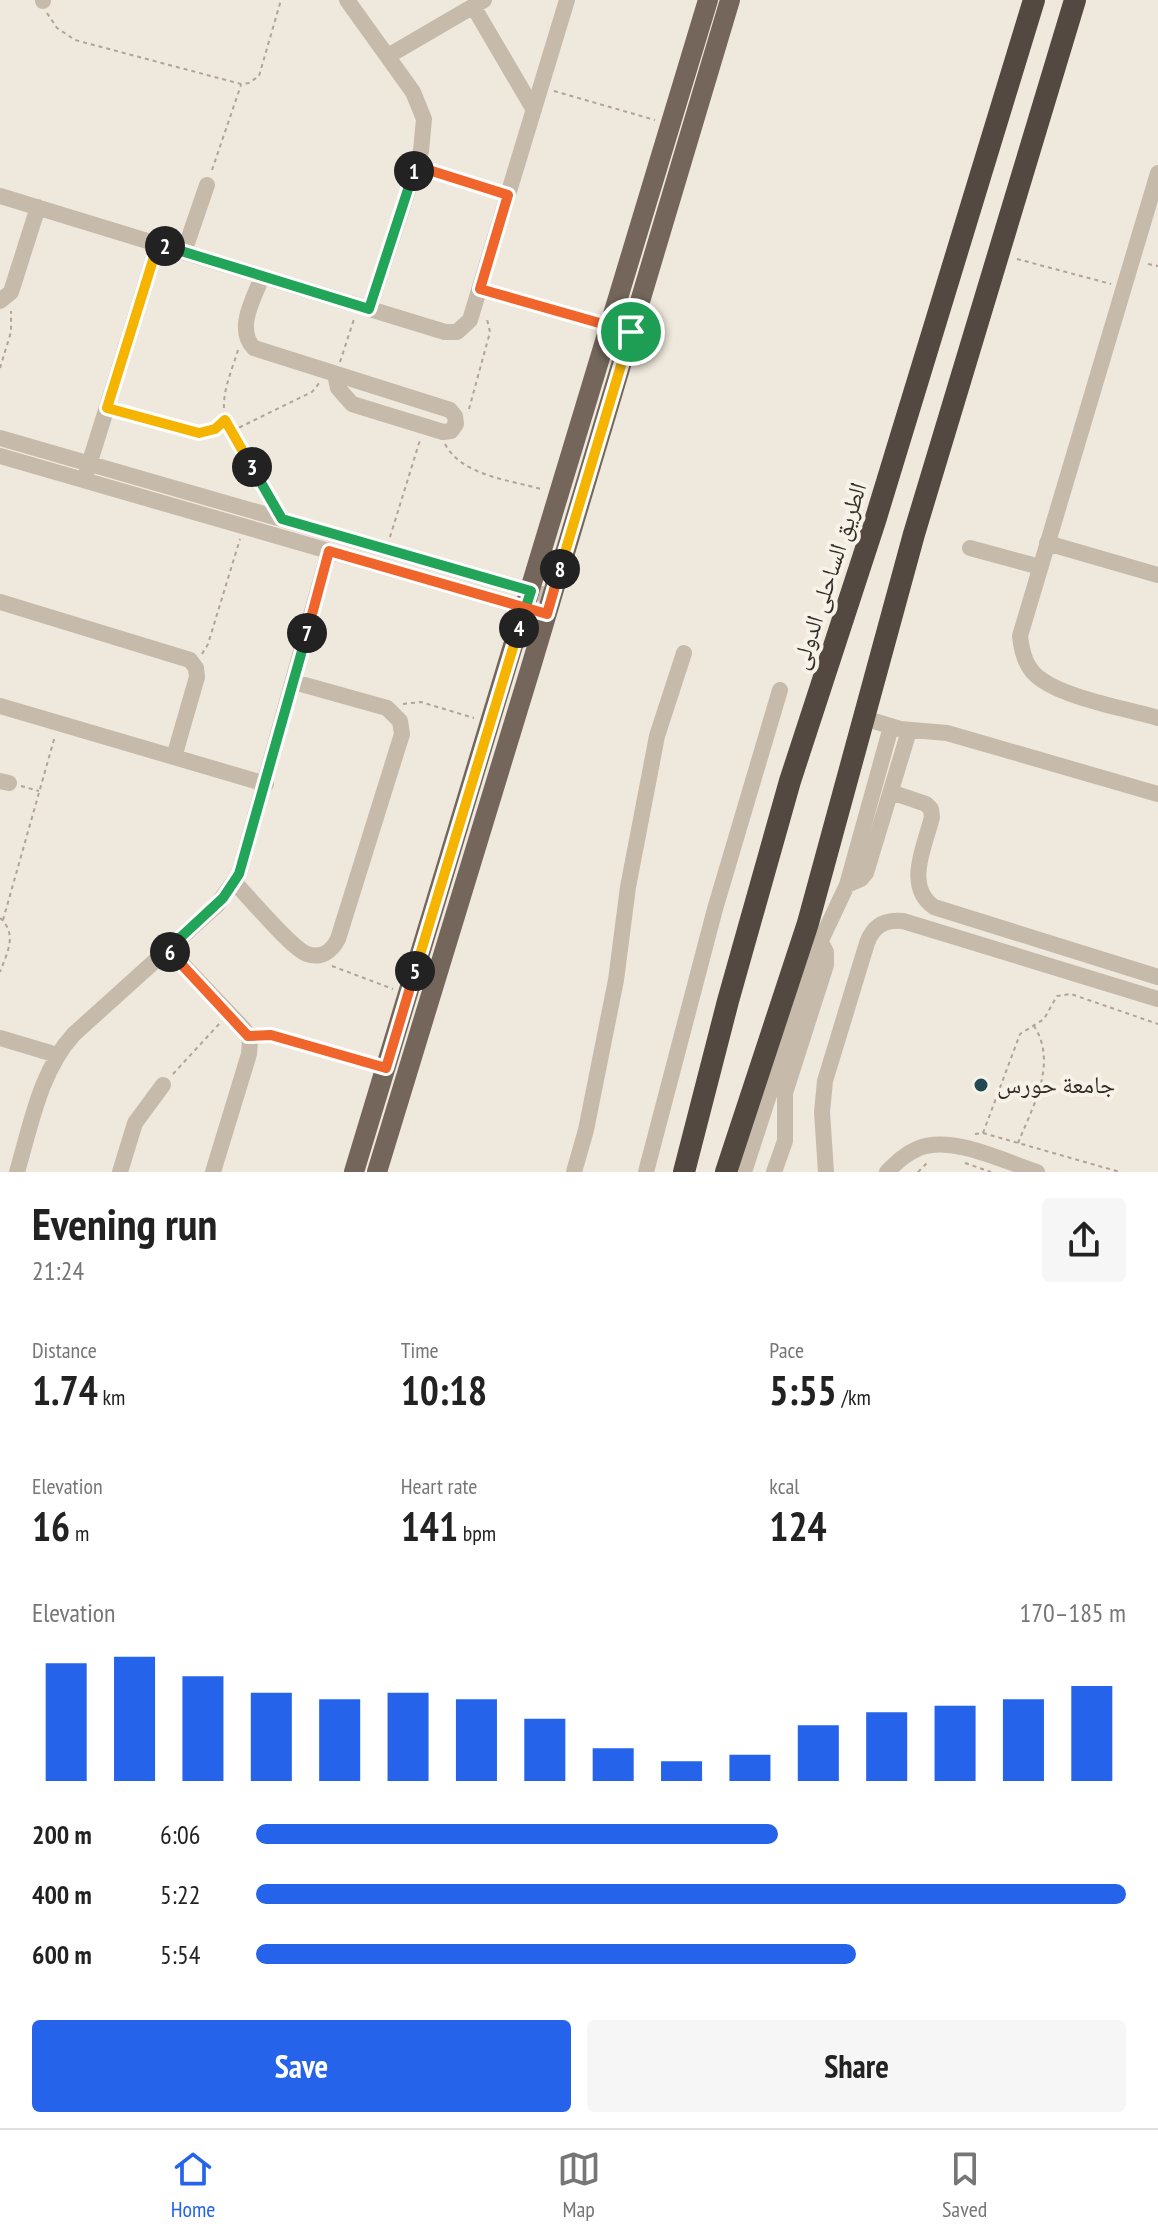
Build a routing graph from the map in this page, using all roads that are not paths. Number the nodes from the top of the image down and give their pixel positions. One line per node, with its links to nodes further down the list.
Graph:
1 (347, 0): 8 (street)
2 (567, 0): 9 (street)
3 (708, 0): 29 (main road)
4 (730, 0): 31 (main road)
5 (1034, 0): 61 (highway, الطريق الساحلى الدولى)
6 (1075, 0): 36 (highway)
7 (478, 3): 8 (street); 9 (street)
8 (388, 56): 18 (street)
9 (534, 110): 18 (street)
10 (1158, 173): 24 (street)
11 (207, 185): 15 (street)
12 (0, 196): 13 (street)
13 (38, 207): 14 (street); 17 (street)
14 (158, 244): 15 (street); 22 (street)
15 (184, 252): 16 (street)
16 (262, 277): 18 (street); 19 (street)
17 (3, 300)
18 (364, 307)
19 (329, 372): 19 (street)
20 (0, 438): 22 (street)
21 (0, 456): 23 (street)
22 (90, 464): 23 (street); 29 (street)
23 (84, 480): 26 (street)
24 (1047, 543): 27 (street); 28 (street)
25 (970, 548): 27 (street)
26 (329, 551): 29 (street); 33 (street)
27 (1040, 567): 37 (street)
28 (1158, 575)
29 (528, 600): 31 (street); 57 (main road)
30 (0, 602): 40 (street)
31 (550, 606): 58 (main road)
32 (684, 653): 59 (street)
33 (294, 682): 41 (street); 44 (street)
34 (780, 690): 60 (street)
35 (0, 706): 40 (street)
36 (864, 718): 38 (street); 62 (highway)
37 (1158, 718)
38 (891, 727): 39 (street); 45 (street)
39 (909, 731): 42 (street); 43 (street)
40 (174, 757): 41 (street)
41 (266, 784): 44 (street)
42 (891, 792): 45 (street); 48 (street)
43 (1158, 794)
44 (235, 883): 47 (street)
45 (847, 885): 46 (street)
46 (820, 940): 53 (street); 63 (street)
47 (168, 949): 51 (street); 56 (street)
48 (1158, 977)
49 (1158, 999): 66 (street)
50 (0, 1038): 51 (street)
51 (57, 1055): 54 (street)
52 (163, 1085): 55 (street)
53 (785, 1134): 64 (street); 65 (street)
54 (17, 1172)
55 (120, 1172)
56 (213, 1172)
57 (354, 1172)
58 (377, 1172)
59 (574, 1172)
60 (646, 1172)
61 (684, 1172)
62 (726, 1172)
63 (744, 1172)
64 (774, 1172)
65 (785, 1172)
66 (826, 1172)
67 (888, 1172): 68 (street)
68 (1037, 1172)

